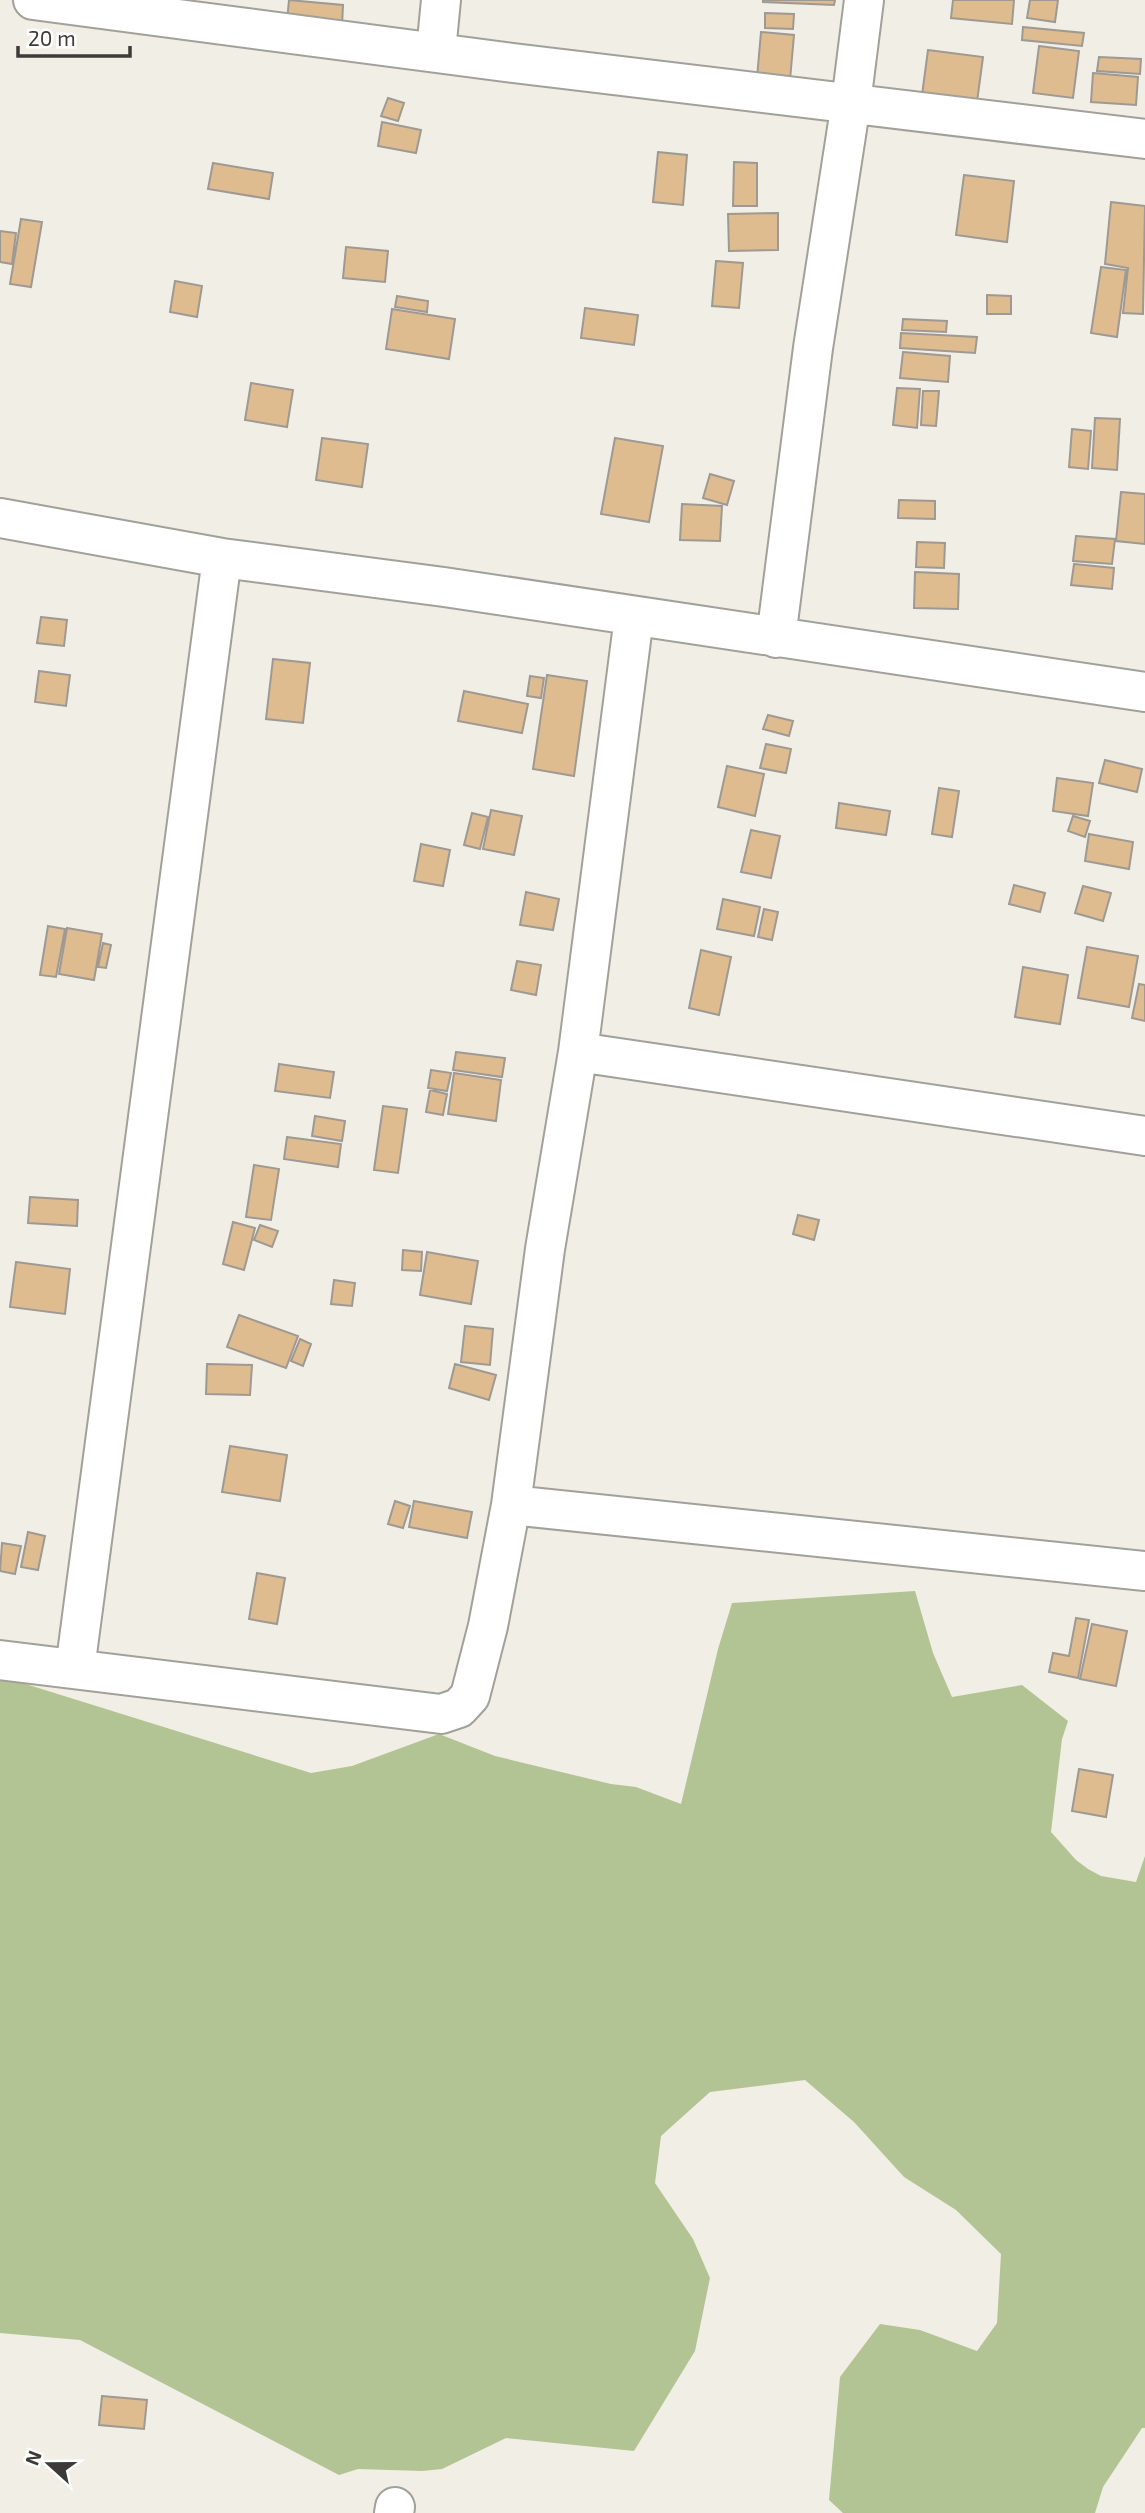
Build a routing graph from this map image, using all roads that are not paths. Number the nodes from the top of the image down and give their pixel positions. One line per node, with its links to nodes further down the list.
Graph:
1 (33, 0): 4 (street)
2 (442, 0): 4 (street)
3 (864, 0): 5 (street)
4 (436, 51): 5 (street)
5 (851, 103): 6 (street); 10 (street)
6 (1145, 139)
7 (0, 518): 8 (street)
8 (222, 558): 9 (street); 17 (street)
9 (634, 617): 10 (street); 12 (street)
10 (776, 638): 11 (street)
11 (1145, 692)
12 (579, 1052): 13 (street); 14 (street)
13 (1145, 1136)
14 (511, 1505): 15 (street); 17 (street)
15 (1145, 1571)
16 (0, 1660): 17 (street)
17 (75, 1669)

